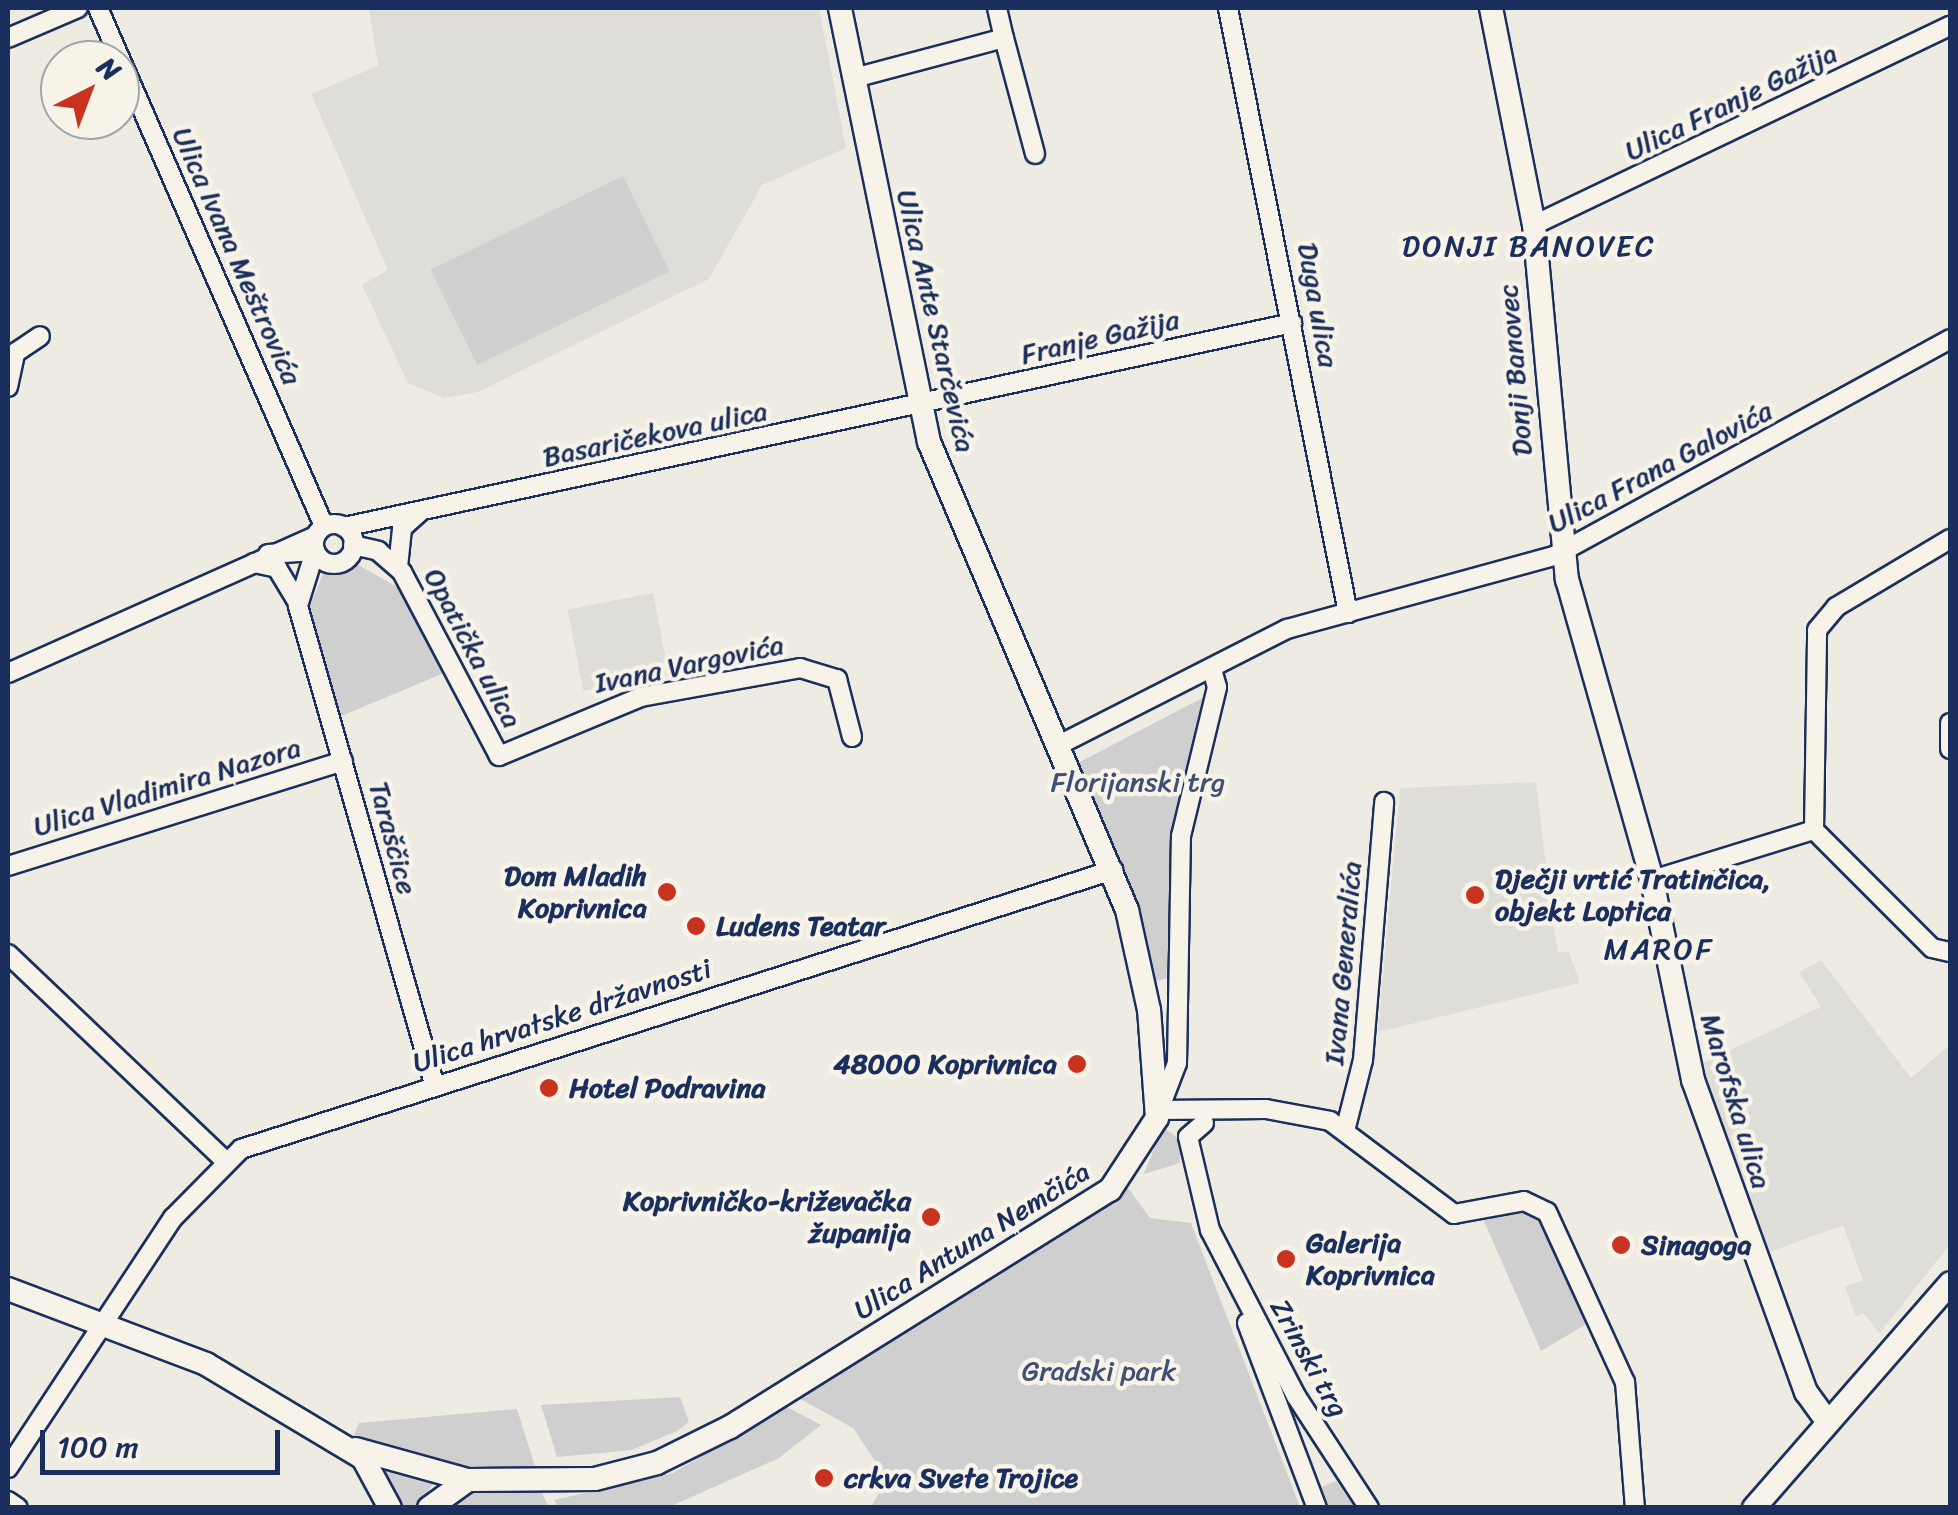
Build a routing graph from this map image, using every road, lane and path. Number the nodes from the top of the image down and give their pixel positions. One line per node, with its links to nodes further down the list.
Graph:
1 (78, 8): 8 (street)
2 (98, 8): 21 (street, Ulica Ivana Meštrovića)
3 (840, 8): 10 (main road, Ulica Ante Starčevića)
4 (997, 8): 9 (street)
5 (1228, 8): 13 (street, Duga ulica)
6 (1492, 8): 12 (main road, Donji Banovec)
7 (1950, 26): 12 (street, Ulica Franje Gažija)
8 (8, 38)
9 (1004, 38): 10 (street); 11 (street)
10 (854, 78): 17 (main road, Ulica Ante Starčevića)
11 (1035, 154)
12 (1534, 224): 22 (main road, Donji Banovec)
13 (1292, 323): 17 (street, Franje Gažija); 26 (street, Duga ulica)
14 (40, 336): 16 (street)
15 (1950, 340): 22 (street, Ulica Frana Galovića)
16 (8, 387)
17 (919, 405): 18 (street, Basaričekova ulica); 31 (main road, Ulica Ante Starčevića)
18 (412, 513): 20 (street, Basaričekova ulica); 24 (street)
19 (1950, 539): 36 (street)
20 (349, 543): 21 (street); 21 (street); 24 (street, Opatička ulica)
21 (320, 544): 23 (street); 25 (street)
22 (1563, 552): 26 (street, Ulica Frana Galovića); 39 (main road, Marofska ulica)
23 (261, 559): 25 (street); 28 (street)
24 (398, 567): 33 (street, Opatička ulica)
25 (298, 606): 34 (street, Taraščice)
26 (1348, 613): 27 (street, Ulica Frana Galovića)
27 (1212, 668): 31 (street); 42 (street)
28 (8, 673)
29 (1950, 723): 32 (street)
30 (852, 737): 33 (street, Ivana Vargovića)
31 (1059, 745): 38 (main road)
32 (1950, 748)
33 (499, 756)
34 (343, 761): 37 (street, Ulica Vladimira Nazora); 44 (street, Taraščice)
35 (1384, 802): 47 (street, Ivana Generalića)
36 (1814, 830): 39 (street); 40 (street)
37 (8, 866)
38 (1113, 870): 43 (main road); 44 (street, Ulica hrvatske državnosti)
39 (1652, 880): 53 (main road, Marofska ulica)
40 (1950, 952)
41 (8, 954): 48 (street)
42 (1176, 977): 43 (street); 45 (street)
43 (1146, 989): 45 (main road)
44 (434, 1085): 48 (street, Ulica hrvatske državnosti)
45 (1159, 1110): 47 (street); 56 (main road, Ulica Antuna Nemčića)
46 (1204, 1123): 49 (street, Zrinski trg)
47 (1346, 1127): 63 (street)
48 (223, 1159): 52 (street)
49 (1210, 1230): 61 (street, Zrinski trg); 62 (street, Zrinski trg)
50 (1950, 1283): 53 (main road)
51 (8, 1288): 52 (main road)
52 (105, 1322): 54 (main road); 55 (street)
53 (1828, 1422): 64 (main road)
54 (346, 1446): 56 (main road, Ulica Antuna Nemčića); 59 (main road)
55 (8, 1468)
56 (468, 1480): 60 (main road)
57 (8, 1501): 58 (street)
58 (18, 1508)
59 (390, 1508)
60 (429, 1508)
61 (1316, 1508)
62 (1369, 1508)
63 (1635, 1508)
64 (1754, 1508)

